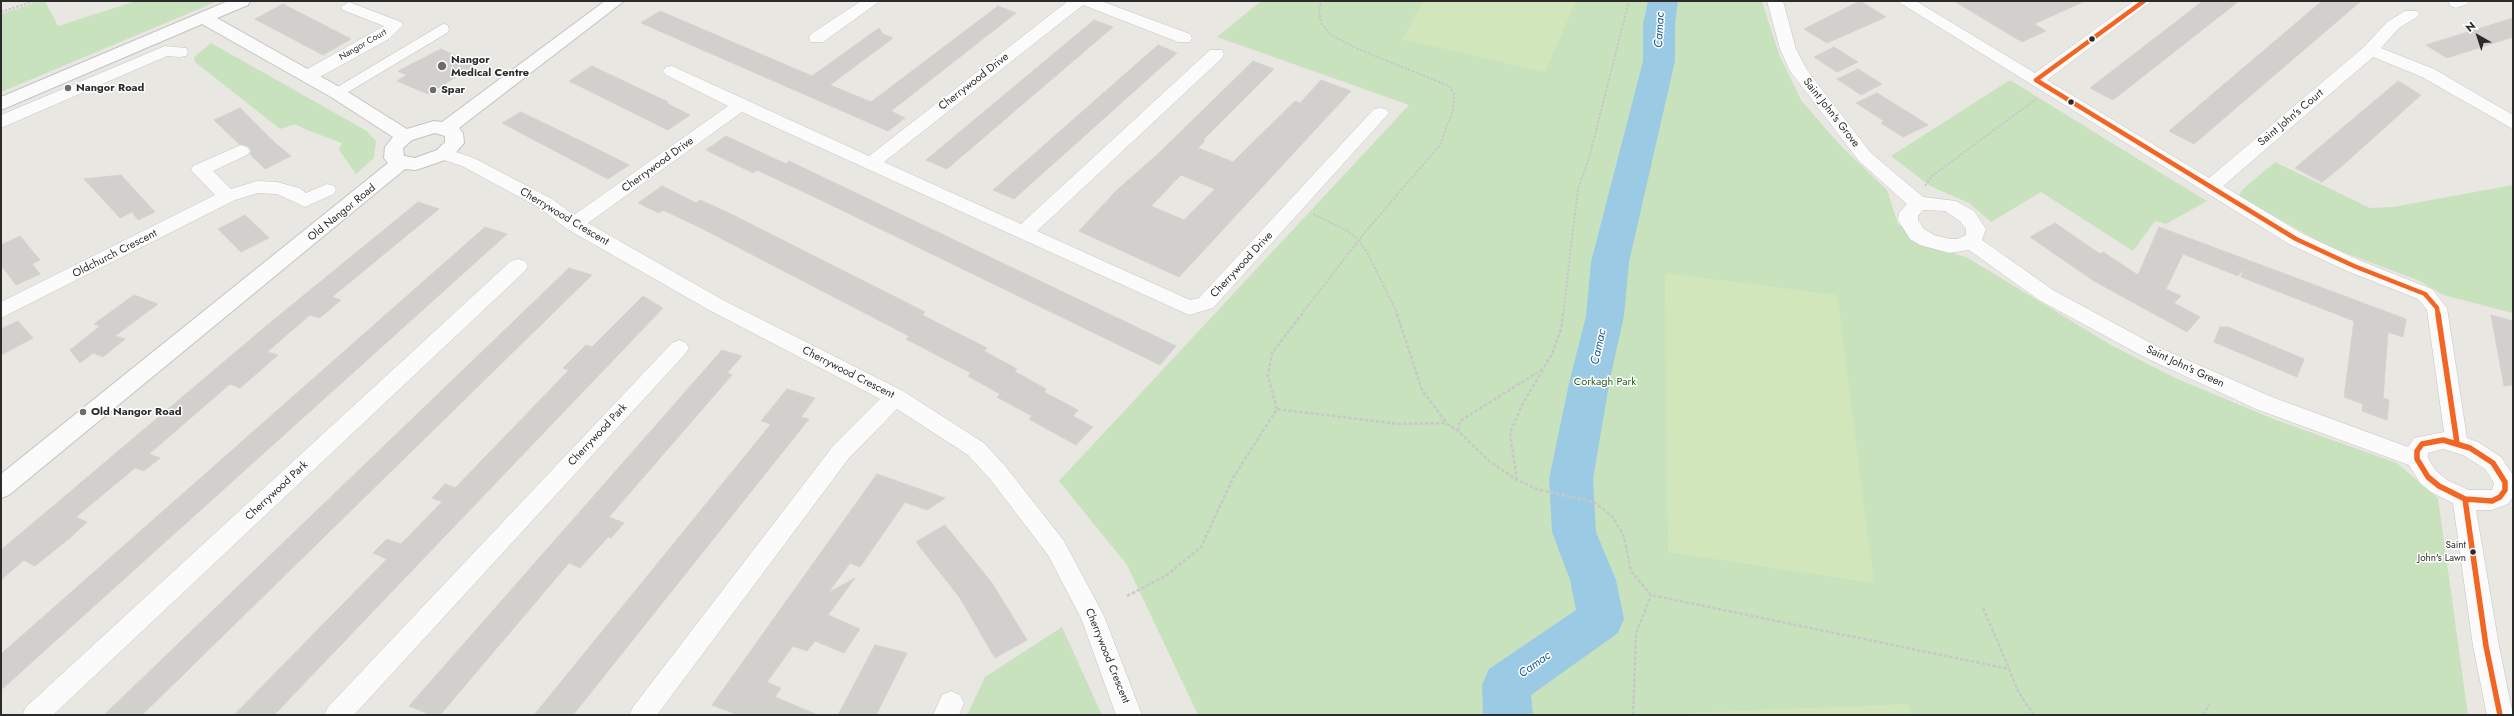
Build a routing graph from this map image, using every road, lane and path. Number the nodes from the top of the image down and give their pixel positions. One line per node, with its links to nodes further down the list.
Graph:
1 (35, 1): 13 (path)
2 (242, 1): 15 (street)
3 (616, 1): 31 (street)
4 (872, 1): 17 (street)
5 (1078, 1): 36 (street, Cherrywood Drive)
6 (1086, 1): 18 (street)
7 (1321, 1): 45 (path)
8 (1629, 1): 50 (path)
9 (1775, 1): 41 (street, Saint John's Grove)
10 (1905, 1): 24 (street)
11 (2139, 2): 24 (street)
12 (349, 7): 23 (street, Nangor Court)
13 (1, 12)
14 (2411, 14): 19 (street, Saint John's Court)
15 (204, 18): 23 (street); 26 (street)
16 (444, 29): 25 (lane)
17 (817, 38)
18 (1184, 38)
19 (2371, 50): 30 (street); 37 (street, Saint John's Court)
20 (180, 52): 29 (street)
21 (1216, 54): 44 (street)
22 (672, 71): 27 (street, Cherrywood Drive)
23 (308, 76): 25 (street)
24 (2038, 88): 37 (street); 38 (path)
25 (337, 93): 32 (street)
26 (1, 104)
27 (741, 105): 36 (street, Cherrywood Drive); 43 (street, Cherrywood Drive)
28 (1380, 113): 44 (street, Cherrywood Drive)
29 (1, 122)
30 (2513, 123)
31 (446, 128): 32 (street); 34 (street)
32 (405, 136): 35 (street)
33 (241, 151): 40 (street)
34 (444, 154): 35 (street); 43 (street, Cherrywood Crescent)
35 (402, 163): 59 (street, Old Nangor Road)
36 (870, 164): 44 (street, Cherrywood Drive)
37 (2210, 187): 55 (street)
38 (1929, 188)
39 (327, 190): 40 (street, Oldchurch Crescent)
40 (228, 196): 48 (street, Oldchurch Crescent)
41 (1919, 204): 46 (street); 46 (street)
42 (1309, 212): 45 (path)
43 (574, 224): 51 (street, Cherrywood Crescent)
44 (1023, 233)
45 (1359, 241): 52 (path); 53 (path)
46 (1971, 241): 56 (street, Saint John's Green)
47 (518, 266): 66 (street, Cherrywood Park)
48 (1, 311)
49 (678, 348): 67 (street, Cherrywood Park)
50 (1543, 369): 54 (path); 57 (path)
51 (895, 397): 68 (street); 69 (street, Cherrywood Crescent)
52 (1277, 410): 53 (path); 62 (path)
53 (1446, 423): 54 (path)
54 (1458, 431): 57 (path)
55 (2457, 443): 56 (street); 58 (street)
56 (2416, 459): 60 (street)
57 (1517, 480): 61 (path)
58 (2509, 483): 60 (street)
59 (1, 488)
60 (2465, 499): 73 (street)
61 (1651, 595): 64 (path); 70 (path)
62 (1127, 596)
63 (1983, 608): 64 (path)
64 (2009, 669): 71 (path)
65 (2209, 704): 72 (path)
66 (35, 715)
67 (337, 715)
68 (642, 715)
69 (1129, 715)
70 (1632, 715)
71 (2034, 715)
72 (2203, 715)
73 (2500, 715)

